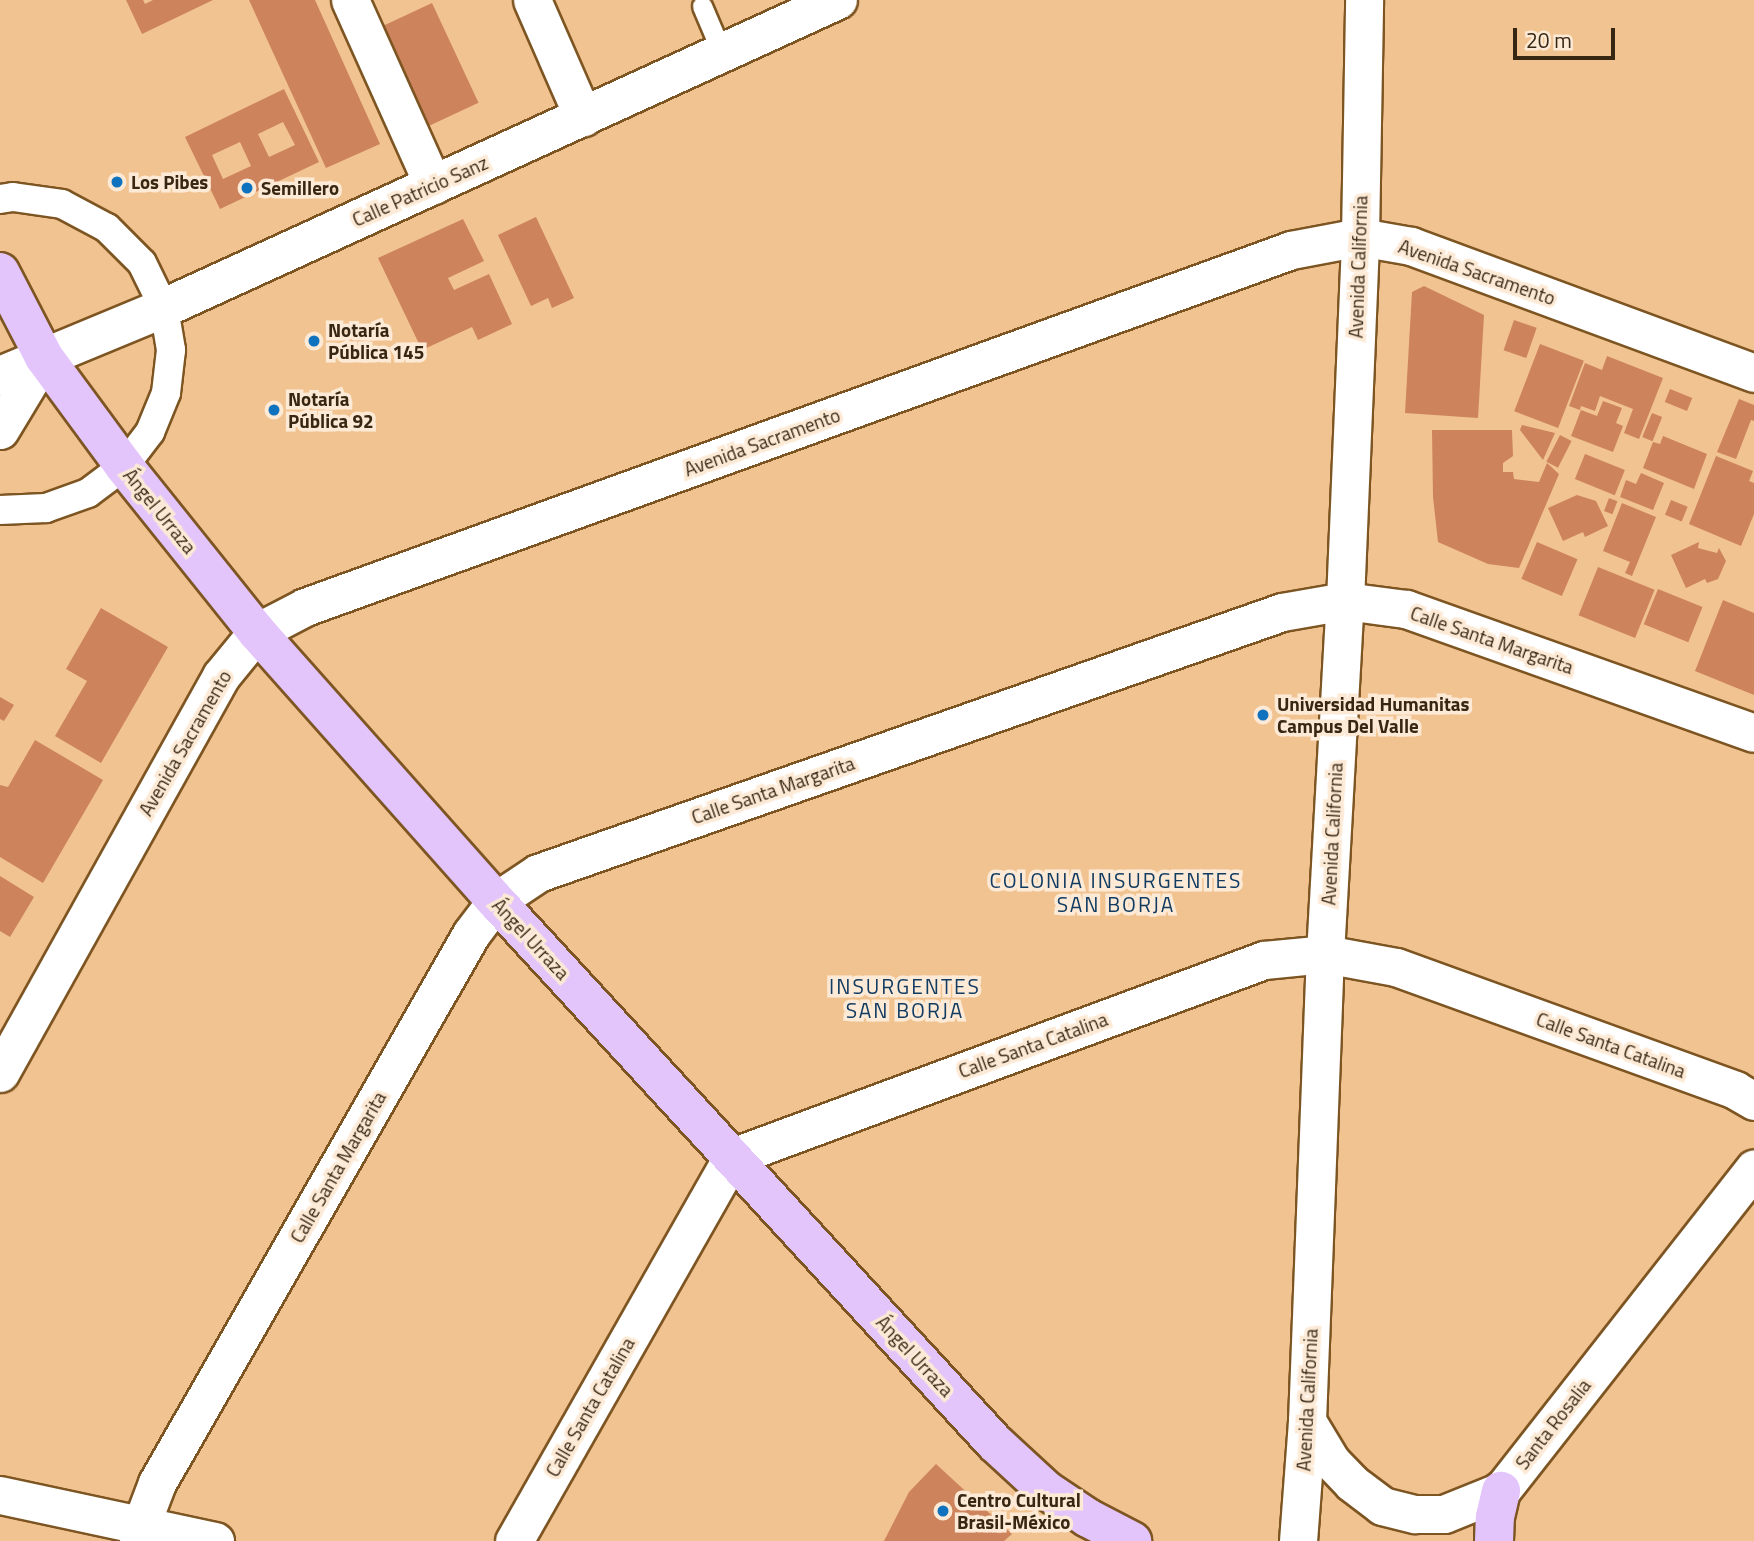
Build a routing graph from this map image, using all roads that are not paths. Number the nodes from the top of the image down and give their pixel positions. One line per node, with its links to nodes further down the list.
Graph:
1 (350, 0): 8 (street)
2 (532, 0): 7 (street)
3 (838, 0): 6 (street, Calle Patricio Sanz)
4 (1364, 0): 10 (street, Avenida California)
5 (702, 6): 6 (lane)
6 (722, 53): 7 (street, Calle Patricio Sanz)
7 (583, 117): 8 (street, Calle Patricio Sanz)
8 (433, 186): 12 (street, Calle Patricio Sanz)
9 (0, 198): 12 (street)
10 (1360, 237): 14 (street, Avenida Sacramento); 19 (street, Avenida California); 20 (street, Avenida Sacramento)
11 (0, 272): 13 (main road, Ángel Urraza)
12 (164, 308): 13 (street, Calle Patricio Sanz); 17 (street)
13 (44, 357): 15 (street, Calle Patricio Sanz); 16 (street); 17 (main road, Ángel Urraza)
14 (1754, 373)
15 (0, 376)
16 (0, 430)
17 (124, 466): 18 (street); 20 (main road, Ángel Urraza)
18 (0, 510)
19 (1345, 601): 21 (street, Calle Santa Margarita); 22 (street, Calle Santa Margarita); 23 (street, Avenida California)
20 (257, 632): 22 (main road, Ángel Urraza); 24 (street, Avenida Sacramento)
21 (1754, 733)
22 (496, 901): 26 (main road, Ángel Urraza); 31 (street, Calle Santa Margarita)
23 (1325, 954): 25 (street, Calle Santa Catalina); 26 (street, Calle Santa Catalina); 28 (street, Avenida California)
24 (0, 1073)
25 (1754, 1101)
26 (732, 1157): 33 (street, Calle Santa Catalina); 34 (main road, Ángel Urraza)
27 (1754, 1168): 29 (street, Santa Rosalia)
28 (1307, 1421): 29 (street, Santa Rosalia); 35 (street, Avenida California)
29 (1501, 1491): 36 (main road)
30 (0, 1496): 31 (street)
31 (139, 1533): 32 (street)
32 (215, 1541)
33 (514, 1541)
34 (1132, 1541)
35 (1298, 1541)
36 (1494, 1541)

